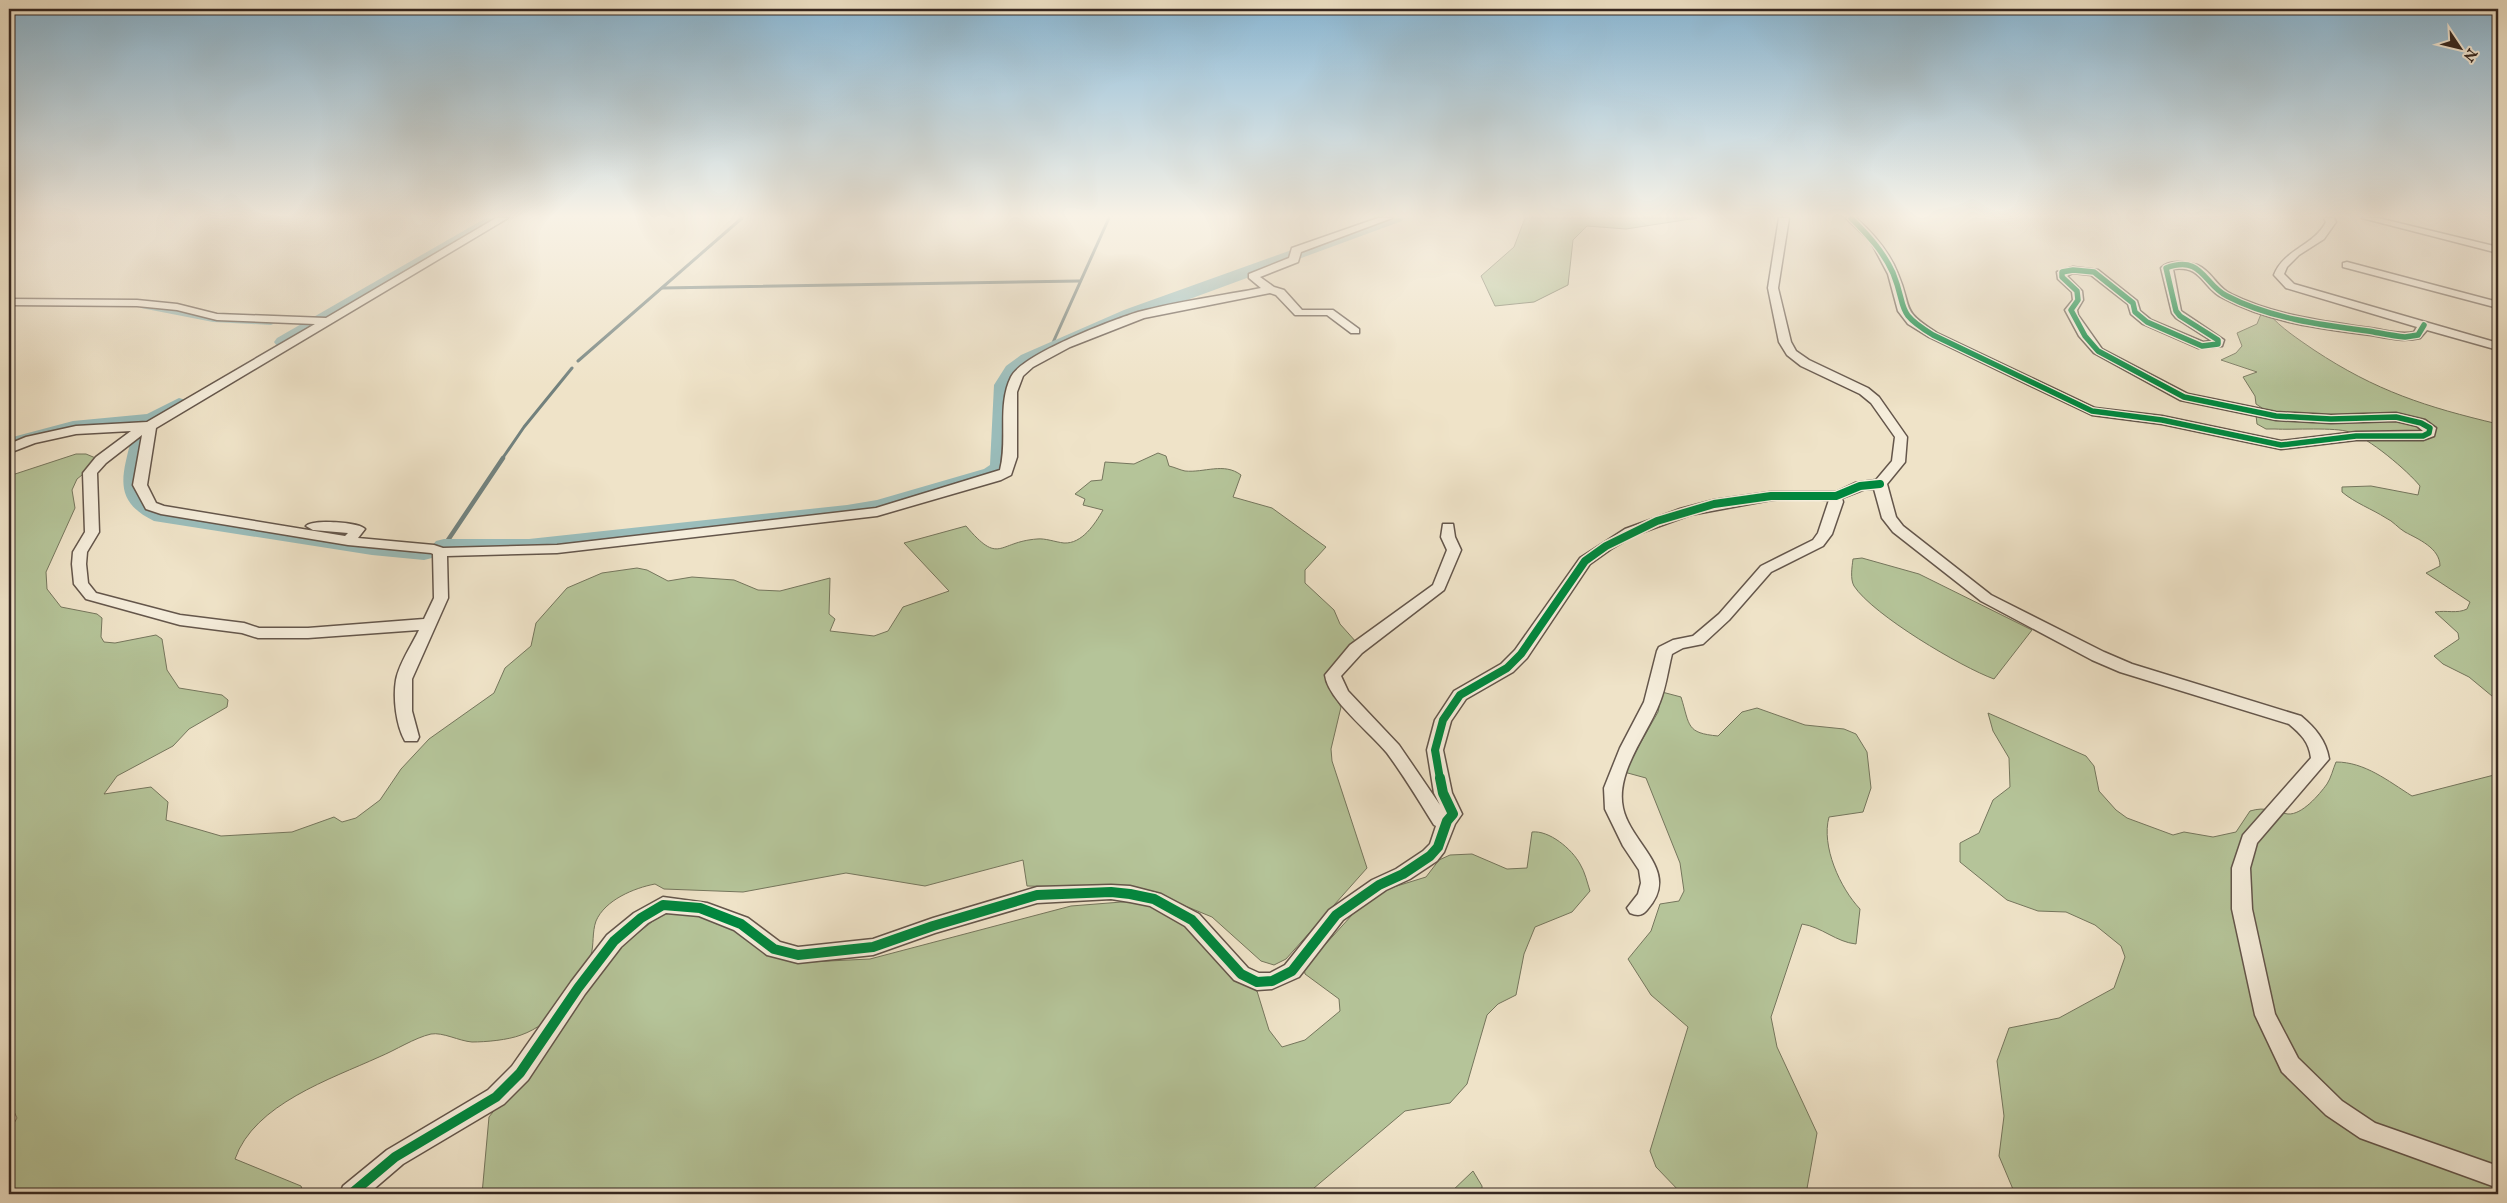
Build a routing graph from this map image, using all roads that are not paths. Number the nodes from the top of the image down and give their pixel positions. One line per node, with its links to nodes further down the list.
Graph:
1 (405, 274): 14 (street)
2 (1257, 274): 11 (street)
3 (1776, 274): 20 (street)
4 (1893, 274): 5 (street)
5 (2062, 274)
6 (2097, 274): 7 (street)
7 (2167, 274)
8 (2205, 274): 15 (street)
9 (2279, 274): 15 (street)
10 (2382, 274): 13 (street)
11 (1270, 290): 16 (street); 25 (street)
12 (9, 302): 14 (street)
13 (2498, 305)
14 (324, 321): 18 (street)
15 (2424, 325): 17 (street)
16 (1355, 331)
17 (2498, 348)
18 (148, 426): 19 (street); 24 (street); 26 (street)
19 (9, 449)
20 (1880, 484): 21 (street); 30 (street)
21 (1834, 496): 28 (street); 29 (street)
22 (313, 526): 24 (street)
23 (1448, 527): 28 (street)
24 (348, 540): 25 (street)
25 (440, 552): 26 (street)
26 (429, 624): 27 (street)
27 (411, 738)
28 (1447, 821): 31 (street)
29 (1637, 908)
30 (2498, 1177)
31 (351, 1194)

